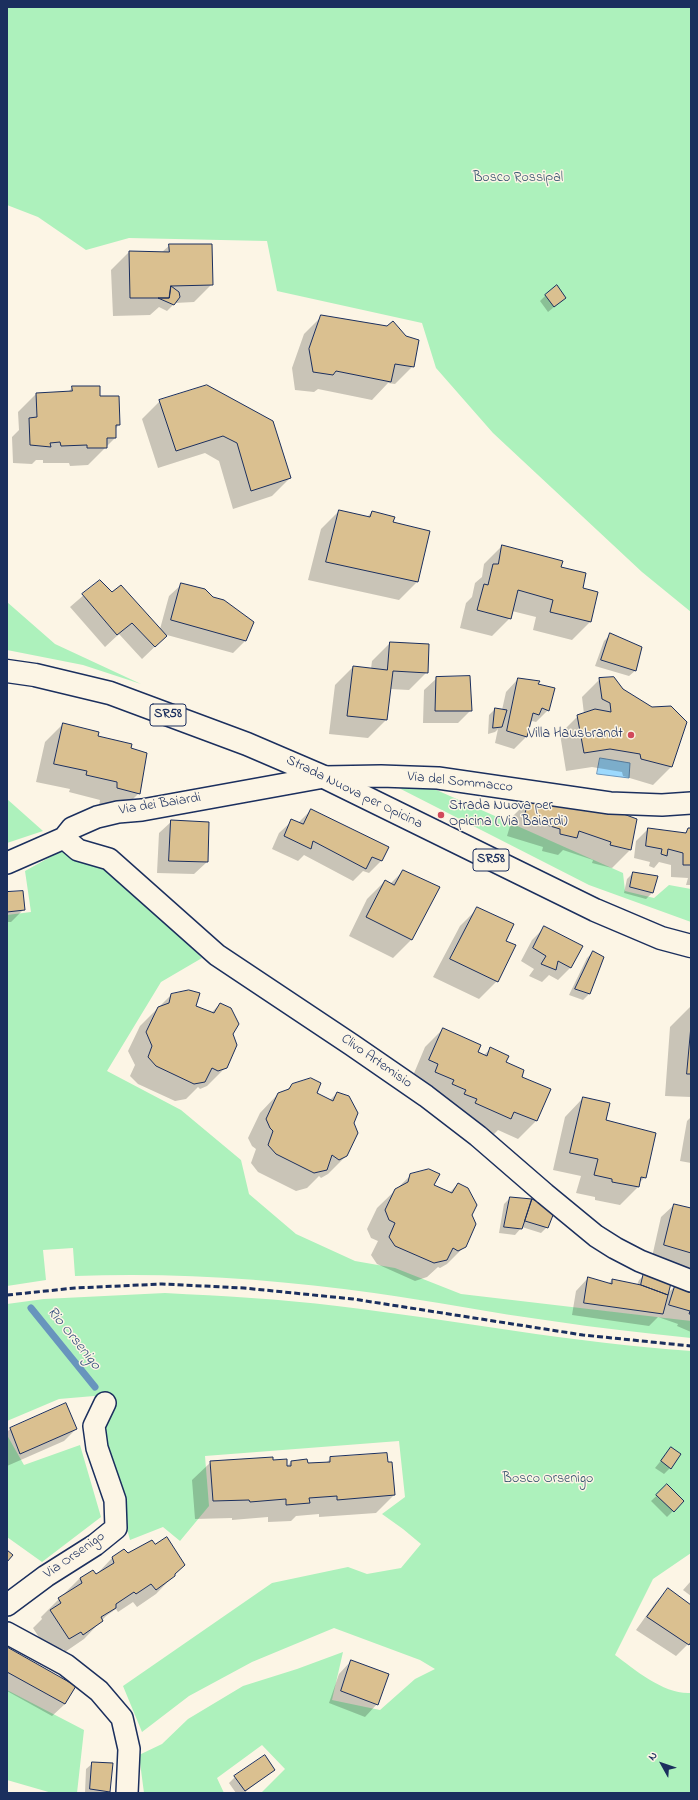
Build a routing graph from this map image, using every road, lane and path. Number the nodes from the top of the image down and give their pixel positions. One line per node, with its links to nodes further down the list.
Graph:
1 (7, 671): 2 (main road, Strada Nuova per Opicina / SR58)
2 (324, 777): 3 (street, Via del Sommacco); 4 (street, Via dei Baiardi); 6 (main road, Strada Nuova per Opicina / SR58)
3 (691, 803)
4 (64, 838): 5 (street, Via dei Baiardi); 7 (street, Clivo Artemisio)
5 (7, 864)
6 (691, 946)
7 (691, 1282)
8 (104, 1403): 9 (street, Via Orsenigo)
9 (7, 1605)
10 (7, 1633): 11 (street)
11 (127, 1793)

